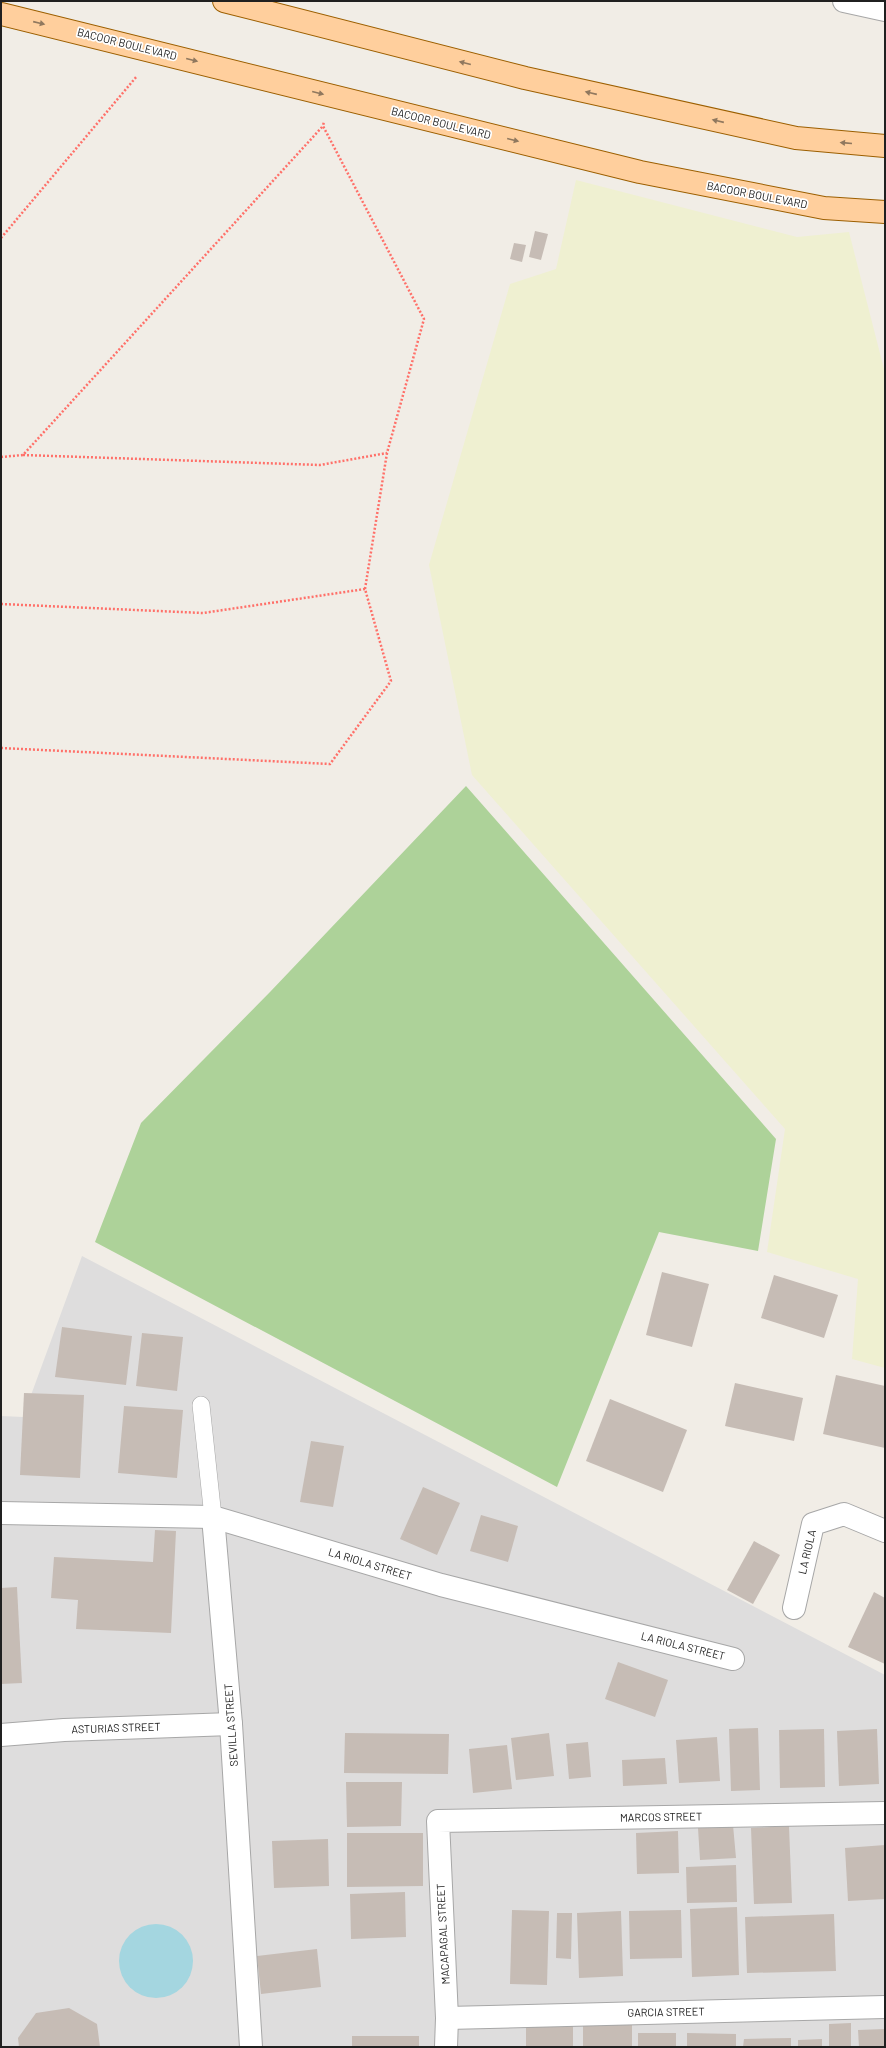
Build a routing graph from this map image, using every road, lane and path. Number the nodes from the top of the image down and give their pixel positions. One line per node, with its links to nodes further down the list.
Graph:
1 (224, 1): 8 (main road, one-way to 1)
2 (844, 1): 3 (street)
3 (885, 10)
4 (1, 14): 5 (main road, BACOOR BOULEVARD, one-way to 5)
5 (158, 51): 6 (main road, BACOOR BOULEVARD, one-way to 6); 10 (path)
6 (330, 95): 7 (path); 9 (main road, BACOOR BOULEVARD, one-way to 9)
7 (323, 126): 11 (path); 12 (path)
8 (885, 146)
9 (885, 212)
10 (1, 238)
11 (387, 453): 12 (path); 14 (path)
12 (23, 454): 13 (path)
13 (1, 457)
14 (365, 589): 15 (path); 16 (path)
15 (1, 604)
16 (1, 748)
17 (202, 1405): 19 (lane, SEVILLA STREET)
18 (1, 1513): 19 (street, LA RIOLA STREET)
19 (213, 1517): 22 (street, LA RIOLA STREET); 23 (street, SEVILLA STREET)
20 (885, 1531): 21 (street, LA RIOLA)
21 (794, 1608)
22 (733, 1659)
23 (231, 1724): 24 (street, ASTURIAS STREET); 29 (street, SEVILLA STREET)
24 (1, 1735)
25 (885, 1813): 26 (street, MARCOS STREET)
26 (438, 1821): 28 (street, MACAPAGAL STREET)
27 (885, 2007): 28 (street, GARCIA STREET)
28 (446, 2018): 30 (street, MACAPAGAL STREET)
29 (251, 2047)
30 (446, 2047)

